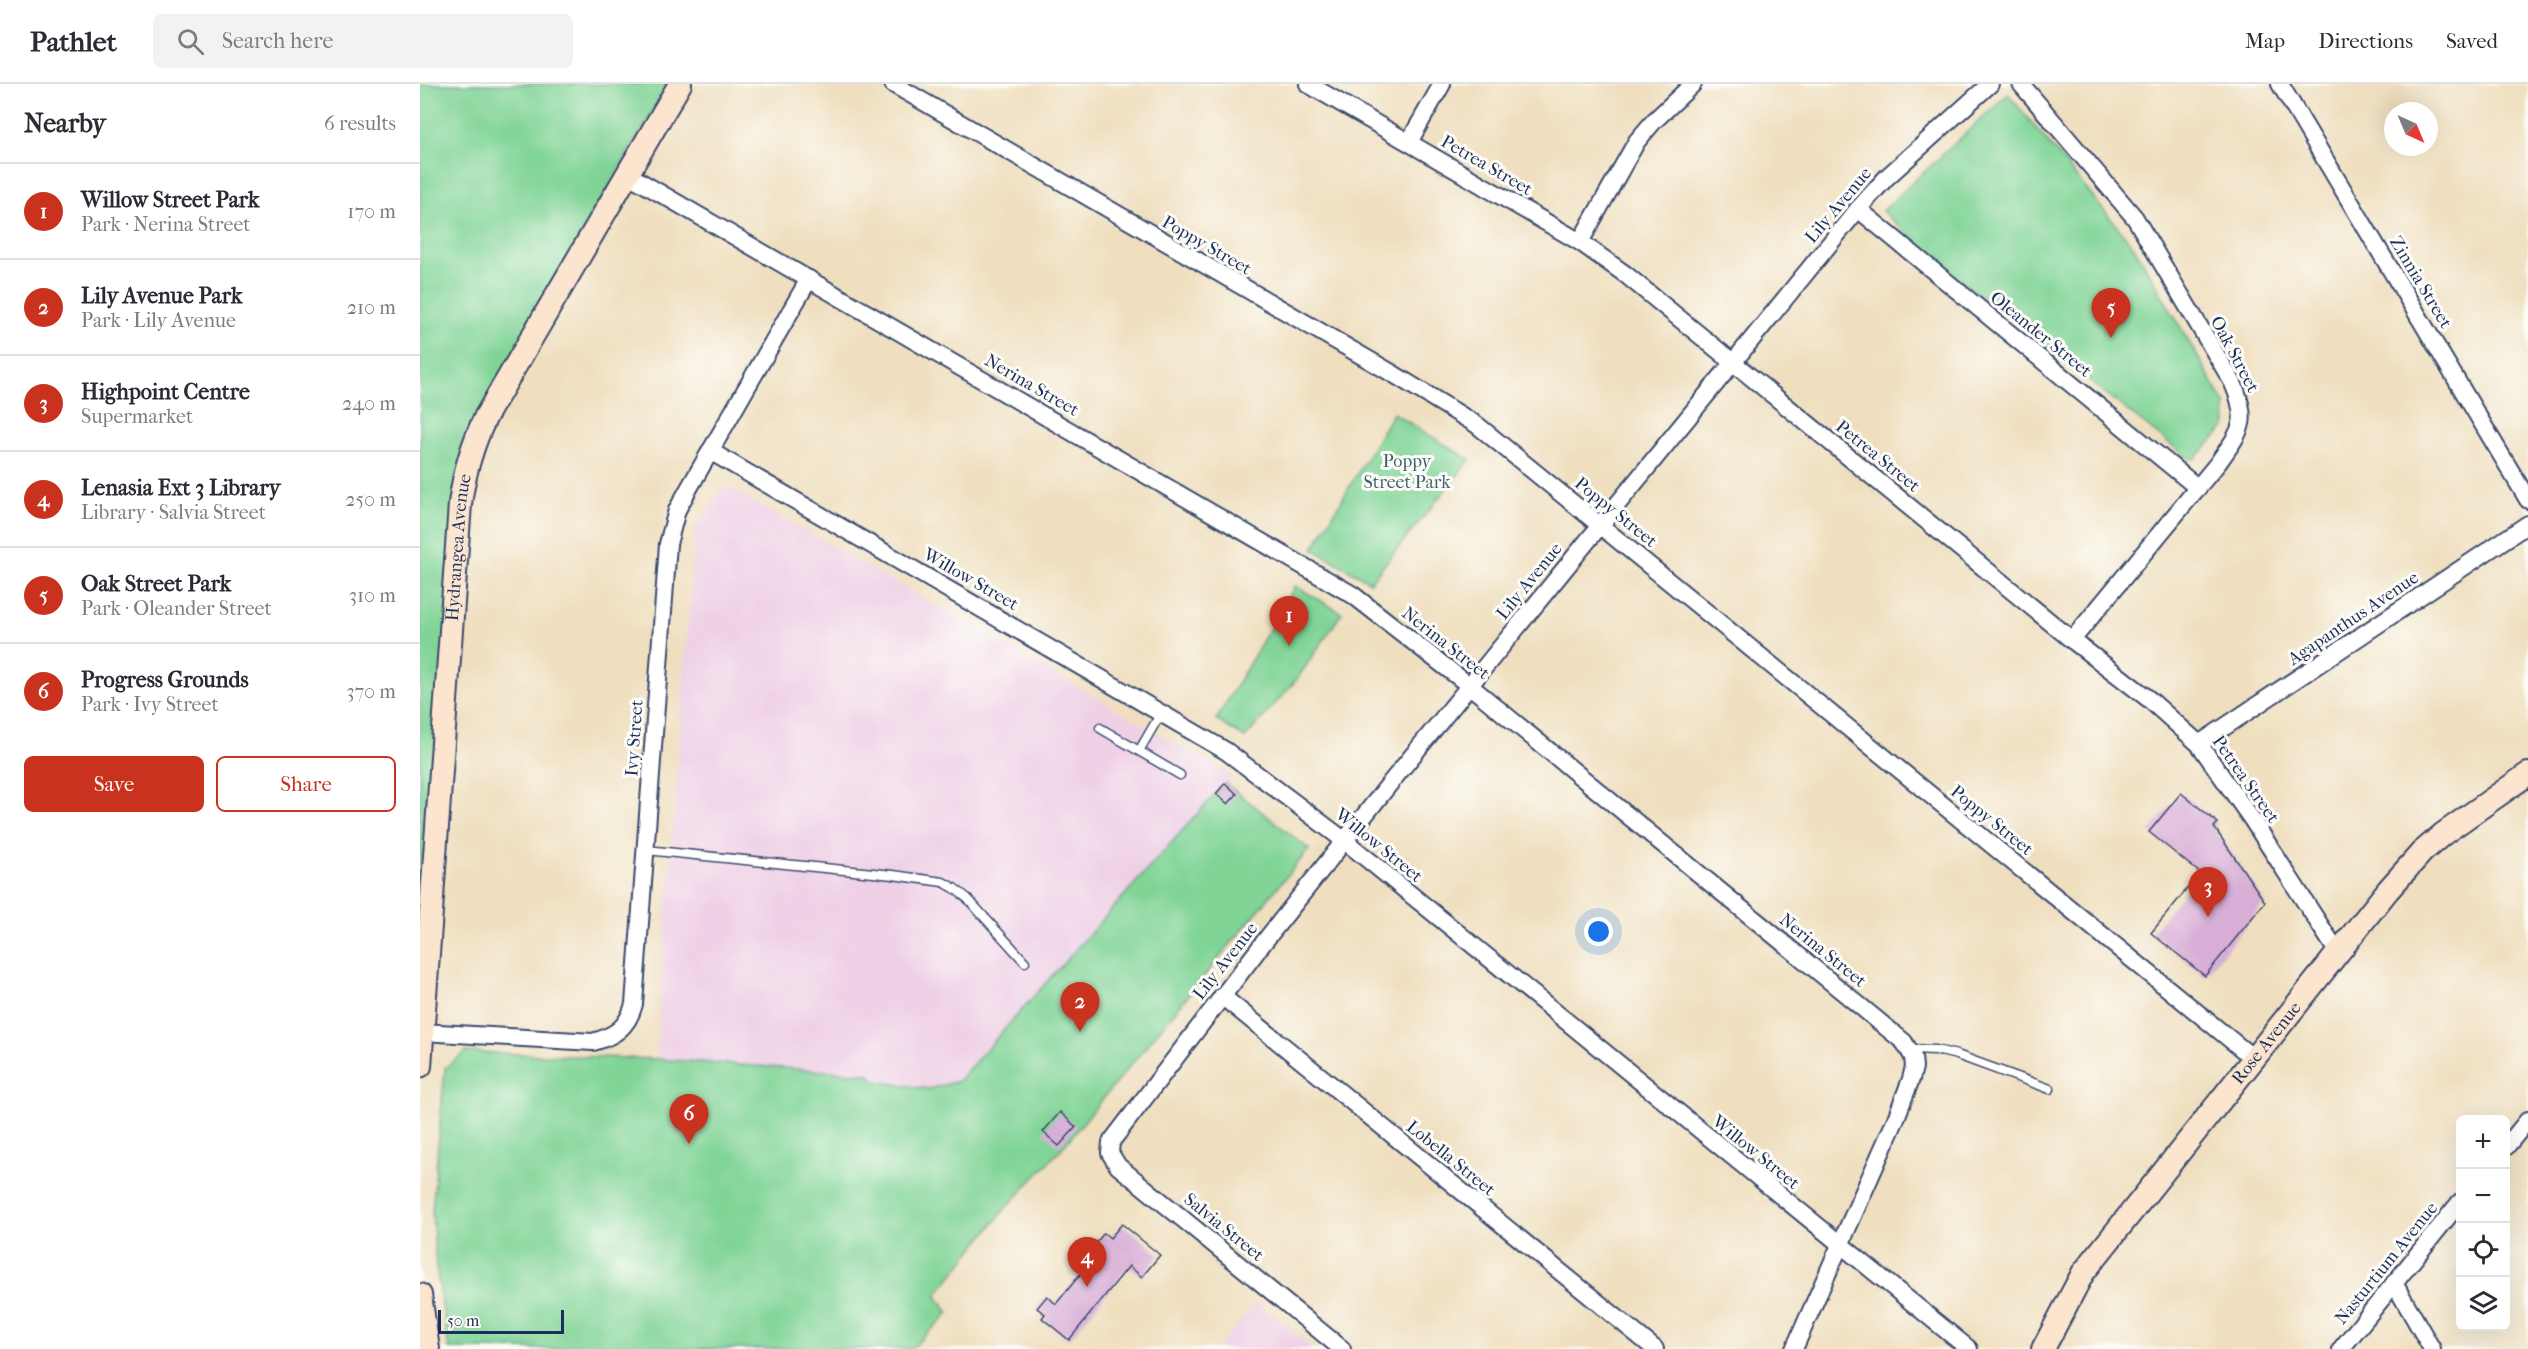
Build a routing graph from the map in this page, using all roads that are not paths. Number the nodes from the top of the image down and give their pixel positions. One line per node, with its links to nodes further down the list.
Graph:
1 (680, 84): 11 (street, Hydrangea Avenue)
2 (893, 84): 9 (street, Poppy Street)
3 (1308, 84): 10 (street, Petrea Street)
4 (1442, 84): 10 (street)
5 (1693, 84): 13 (street)
6 (1990, 84): 12 (street, Lily Avenue)
7 (2021, 84): 17 (street, Oak Street)
8 (2280, 84): 18 (street, Zinnia Street)
9 (916, 90): 20 (street, Poppy Street)
10 (1409, 142): 13 (street, Petrea Street)
11 (627, 174): 14 (street, Nerina Street); 34 (street, Hydrangea Avenue)
12 (1858, 209): 15 (street, Lily Avenue); 17 (street, Oleander Street)
13 (1580, 242): 15 (street, Petrea Street)
14 (809, 279): 16 (street, Ivy Street); 22 (street, Nerina Street)
15 (1733, 363): 20 (street, Lily Avenue); 21 (street, Petrea Street)
16 (710, 451): 23 (street, Willow Street); 30 (street, Ivy Street)
17 (2198, 488): 21 (street, Oak Street)
18 (2528, 500)
19 (2528, 524): 25 (street, Agapanthus Avenue)
20 (1600, 525): 22 (street, Lily Avenue); 36 (street, Poppy Street)
21 (2072, 640): 25 (street, Petrea Street)
22 (1470, 686): 29 (street, Lily Avenue); 35 (street, Nerina Street)
23 (1162, 712): 26 (lane); 29 (street, Willow Street)
24 (1100, 728): 26 (lane)
25 (2199, 744): 31 (street, Petrea Street)
26 (1139, 751): 28 (lane)
27 (2528, 774): 31 (street, Rose Avenue)
28 (1180, 775)
29 (1345, 841): 33 (street, Lily Avenue); 43 (street, Willow Street)
30 (646, 850): 32 (lane); 34 (street, Ivy Street)
31 (2338, 953): 36 (street, Rose Avenue)
32 (1025, 962)
33 (1222, 996): 40 (street, Lily Avenue); 48 (street, Lobella Street)
34 (422, 1032): 37 (street, Hydrangea Avenue)
35 (1910, 1049): 38 (lane); 43 (street)
36 (2253, 1058): 51 (street, Rose Avenue)
37 (420, 1066)
38 (2050, 1089)
39 (2528, 1120): 41 (street)
40 (1123, 1125): 47 (street, Salvia Street)
41 (2510, 1141)
42 (2456, 1207): 44 (street, Nasturtium Avenue)
43 (1840, 1245): 49 (street); 50 (street, Willow Street)
44 (2394, 1283): 52 (street, Nasturtium Avenue); 53 (street)
45 (420, 1295): 46 (street)
46 (424, 1336)
47 (1342, 1349)
48 (1655, 1349)
49 (1794, 1349)
50 (1969, 1349)
51 (2043, 1349)
52 (2341, 1349)
53 (2432, 1349)

